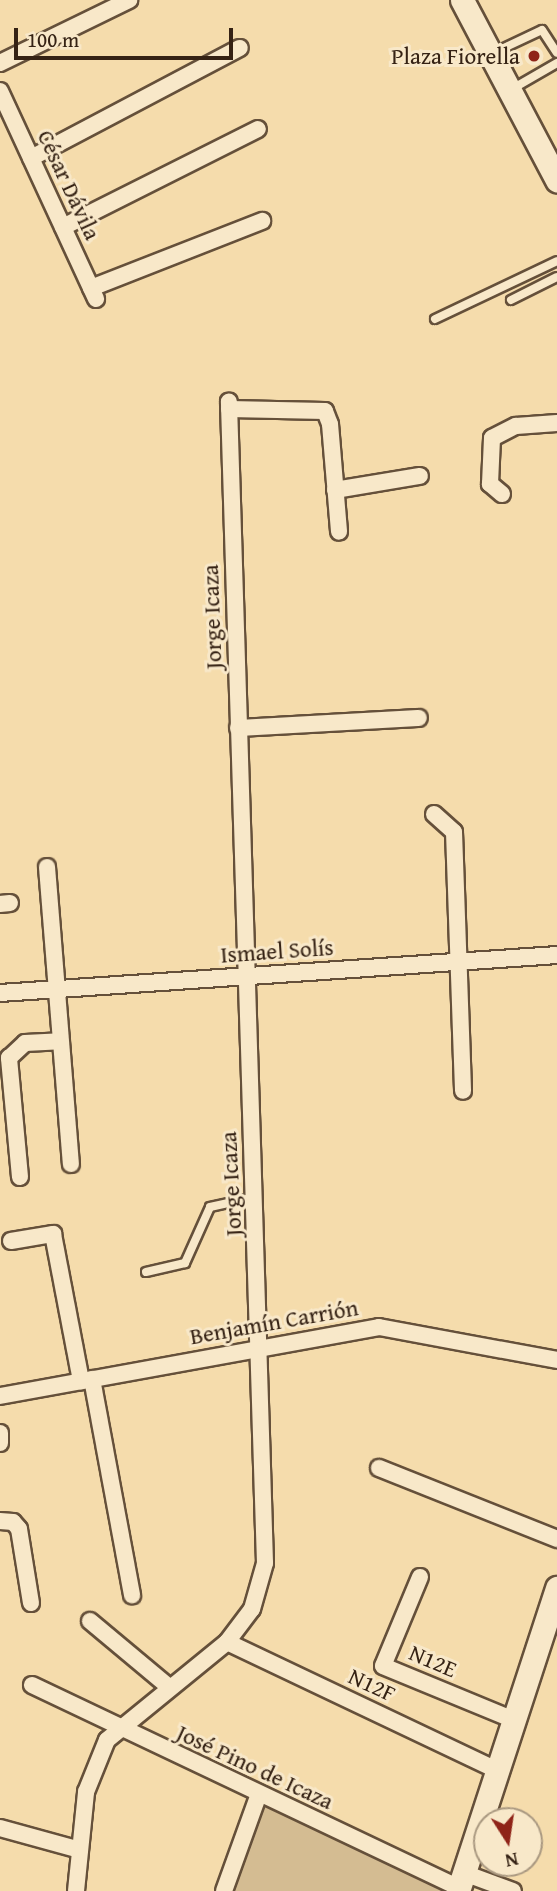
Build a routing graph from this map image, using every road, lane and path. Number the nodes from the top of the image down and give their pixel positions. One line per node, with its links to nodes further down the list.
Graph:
1 (129, 0): 6 (street)
2 (462, 0): 5 (street)
3 (240, 48): 11 (street)
4 (557, 53): 5 (lane)
5 (491, 54): 8 (street)
6 (0, 63)
7 (557, 63): 8 (lane)
8 (510, 90): 12 (street)
9 (0, 91): 11 (street, César Dávila)
10 (258, 129): 14 (street)
11 (31, 158): 14 (street, César Dávila)
12 (557, 180)
13 (262, 221): 14 (street, César Dávila)
14 (63, 227)
15 (557, 261): 18 (lane)
16 (557, 277): 17 (lane)
17 (511, 300)
18 (435, 319)
19 (557, 423): 22 (street)
20 (420, 476): 21 (street)
21 (335, 490): 23 (street); 25 (street, Jorge Icaza)
22 (502, 494)
23 (339, 531)
24 (419, 718): 25 (street)
25 (238, 728): 30 (street, Jorge Icaza)
26 (434, 814): 29 (street)
27 (47, 867): 31 (street)
28 (557, 955): 29 (street, Ismael Solís)
29 (457, 961): 30 (street, Ismael Solís); 34 (street)
30 (244, 976): 31 (street, Ismael Solís); 37 (street, Jorge Icaza)
31 (56, 989): 32 (street, Ismael Solís); 33 (street)
32 (0, 993)
33 (60, 1041): 35 (street); 36 (street)
34 (463, 1091)
35 (71, 1164)
36 (20, 1177)
37 (254, 1197): 39 (lane); 40 (street, Jorge Icaza)
38 (11, 1241): 42 (street)
39 (146, 1272)
40 (261, 1346): 41 (street, Benjamín Carrión); 42 (street, Benjamín Carrión); 54 (street, Jorge Icaza)
41 (557, 1360)
42 (87, 1380): 43 (street, Benjamín Carrión); 51 (street)
43 (0, 1396)
44 (0, 1433): 45 (street)
45 (0, 1443)
46 (379, 1468): 48 (street)
47 (0, 1521): 52 (street)
48 (557, 1539)
49 (420, 1577): 57 (street, N12E)
50 (557, 1588): 57 (street)
51 (132, 1595)
52 (31, 1603)
53 (90, 1622): 56 (street)
54 (227, 1642): 56 (street, Jorge Icaza); 59 (street, N12F)
55 (32, 1685): 58 (street, José Pino de Icaza)
56 (169, 1688): 58 (street, Jorge Icaza)
57 (514, 1720): 59 (street)
58 (117, 1728): 60 (street, José Pino de Icaza); 62 (street, Jorge Icaza)
59 (498, 1769): 63 (street)
60 (259, 1794): 63 (street, José Pino de Icaza); 65 (street)
61 (0, 1828): 62 (street)
62 (79, 1850): 64 (street, Jorge Icaza)
63 (461, 1884): 66 (street, José Pino de Icaza)
64 (76, 1891)
65 (224, 1891)
66 (513, 1891)

